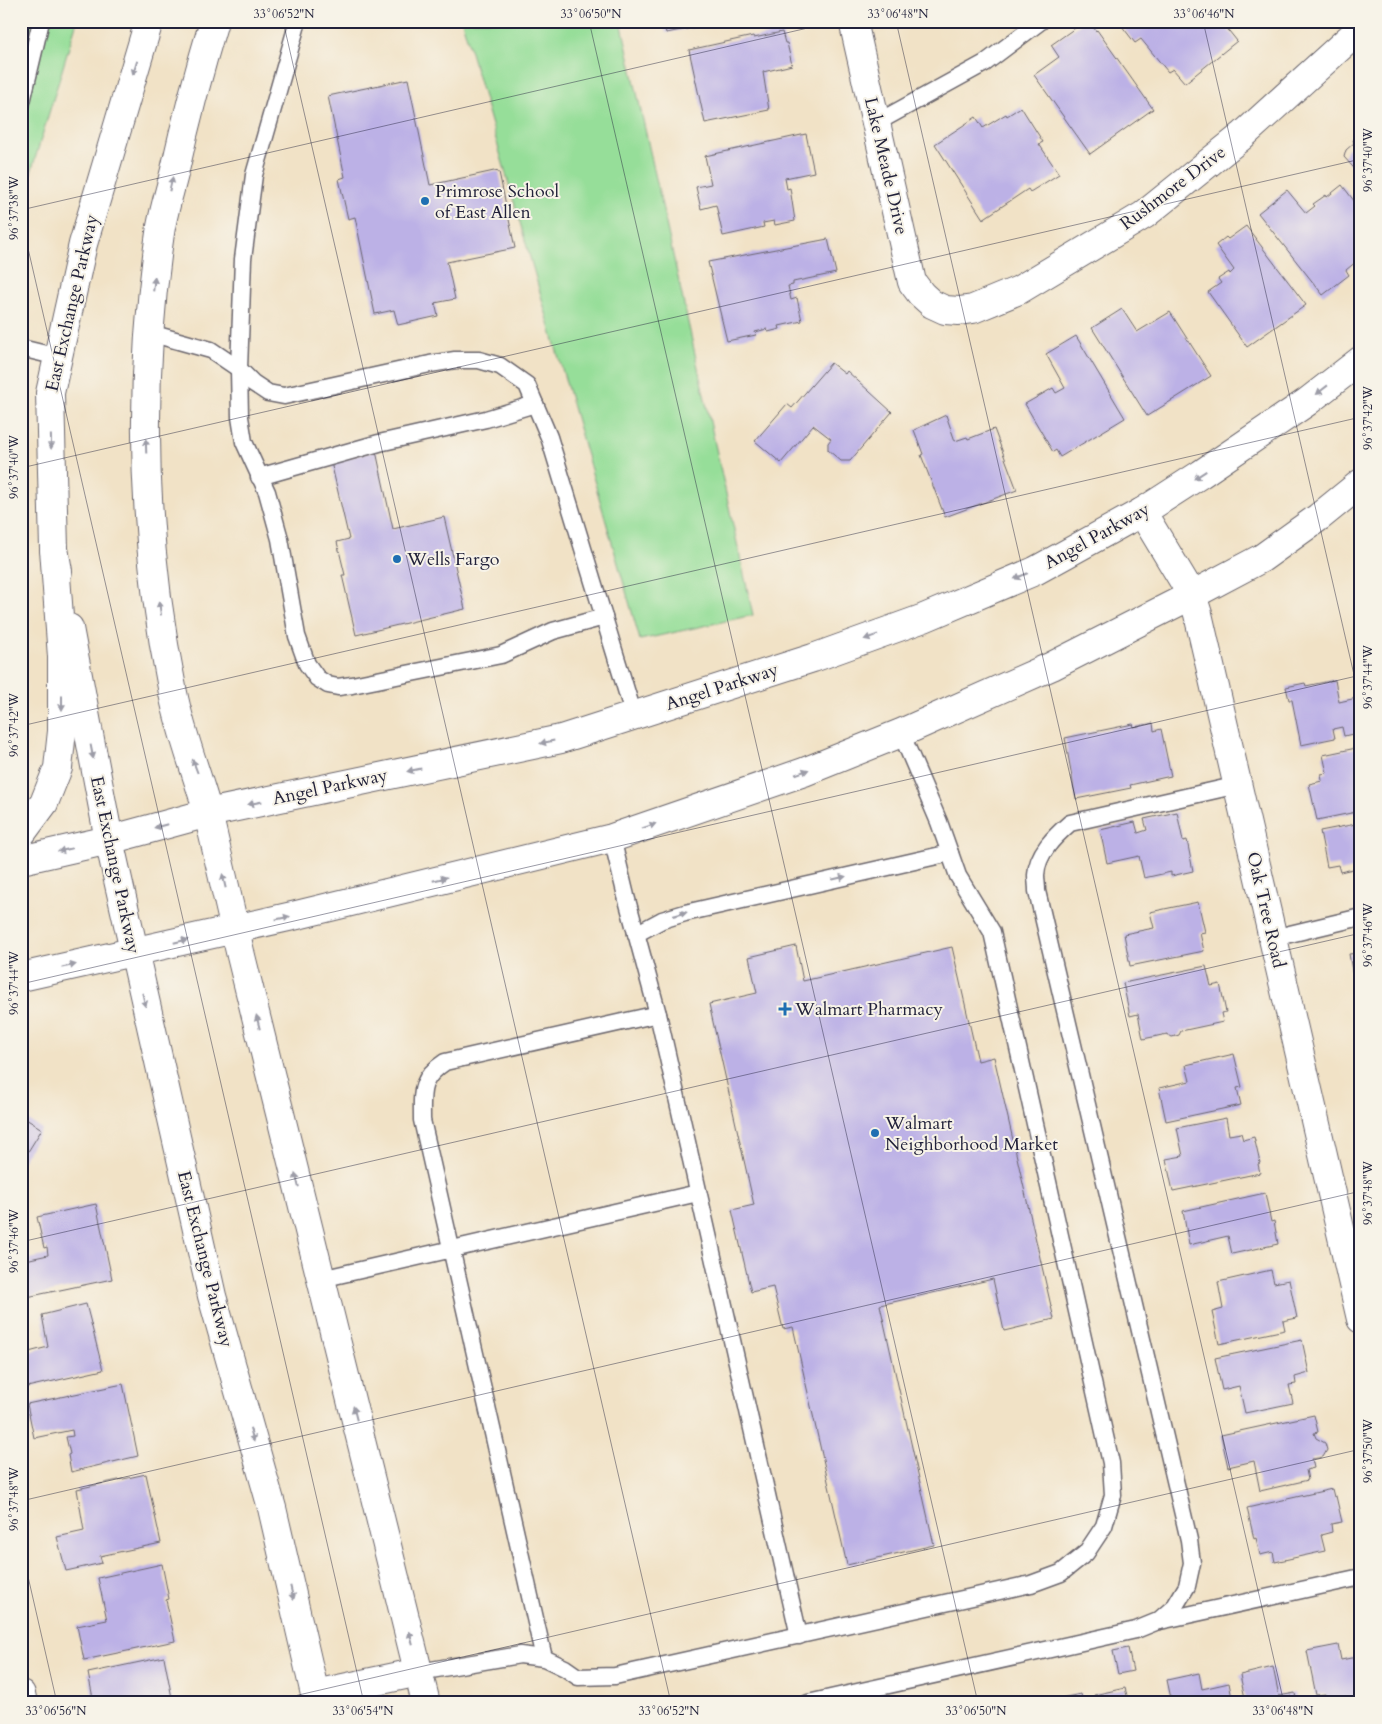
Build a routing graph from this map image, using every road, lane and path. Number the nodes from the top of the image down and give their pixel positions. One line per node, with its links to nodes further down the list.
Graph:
1 (41, 21): 8 (lane)
2 (148, 21): 13 (main road, East Exchange Parkway, one-way to 13)
3 (214, 21): 11 (main road, one-way to 3)
4 (298, 21): 15 (lane)
5 (853, 21): 9 (main road, Lake Meade Drive)
6 (1041, 21): 9 (lane)
7 (1361, 28): 10 (main road, Rushmore Drive)
8 (21, 106)
9 (876, 123): 10 (main road, Lake Meade Drive)
10 (932, 304)
11 (150, 334): 15 (lane); 26 (main road, one-way to 11)
12 (21, 348): 13 (lane)
13 (58, 358): 20 (main road, East Exchange Parkway, one-way to 20)
14 (1361, 360): 19 (main road, Angel Parkway, one-way to 19)
15 (239, 368): 16 (lane); 17 (lane)
16 (535, 404): 17 (lane); 22 (lane)
17 (260, 477): 22 (lane)
18 (1361, 484): 21 (main road)
19 (1142, 512): 21 (main road, Oak Tree Road); 23 (main road, Angel Parkway, one-way to 23)
20 (54, 549): 27 (main road, one-way to 27); 29 (main road, East Exchange Parkway, one-way to 29)
21 (1192, 595): 24 (main road); 25 (main road, Oak Tree Road)
22 (604, 616): 23 (lane)
23 (634, 716): 26 (main road, Angel Parkway, one-way to 26)
24 (901, 734): 28 (main road, one-way to 24); 30 (lane)
25 (1238, 785): 35 (main road, Oak Tree Road); 44 (lane)
26 (208, 813): 29 (main road, Angel Parkway, one-way to 29); 33 (main road, one-way to 26)
27 (21, 834)
28 (612, 838): 33 (main road, one-way to 28); 34 (lane)
29 (108, 840): 31 (main road, Angel Parkway, one-way to 31); 36 (main road, East Exchange Parkway)
30 (950, 853): 34 (lane, one-way to 30); 45 (lane)
31 (21, 860)
32 (1361, 917): 35 (lane)
33 (235, 928): 36 (main road, one-way to 33); 41 (main road, one-way to 33)
34 (636, 934): 38 (lane)
35 (1273, 938): 42 (main road, Oak Tree Road)
36 (134, 952): 37 (main road, one-way to 36); 49 (main road, East Exchange Parkway, one-way to 49)
37 (21, 977)
38 (658, 1014): 39 (lane); 40 (lane)
39 (698, 1193): 40 (lane); 45 (lane)
40 (452, 1249): 41 (lane); 46 (lane)
41 (321, 1279): 47 (main road, one-way to 41)
42 (1361, 1319)
43 (1361, 1577): 44 (lane)
44 (1158, 1621): 52 (lane)
45 (799, 1636): 46 (lane)
46 (544, 1658): 47 (lane)
47 (419, 1672): 49 (main road); 51 (main road)
48 (21, 1694): 50 (main road)
49 (316, 1698)
50 (23, 1703)
51 (426, 1703)
52 (808, 1703)

